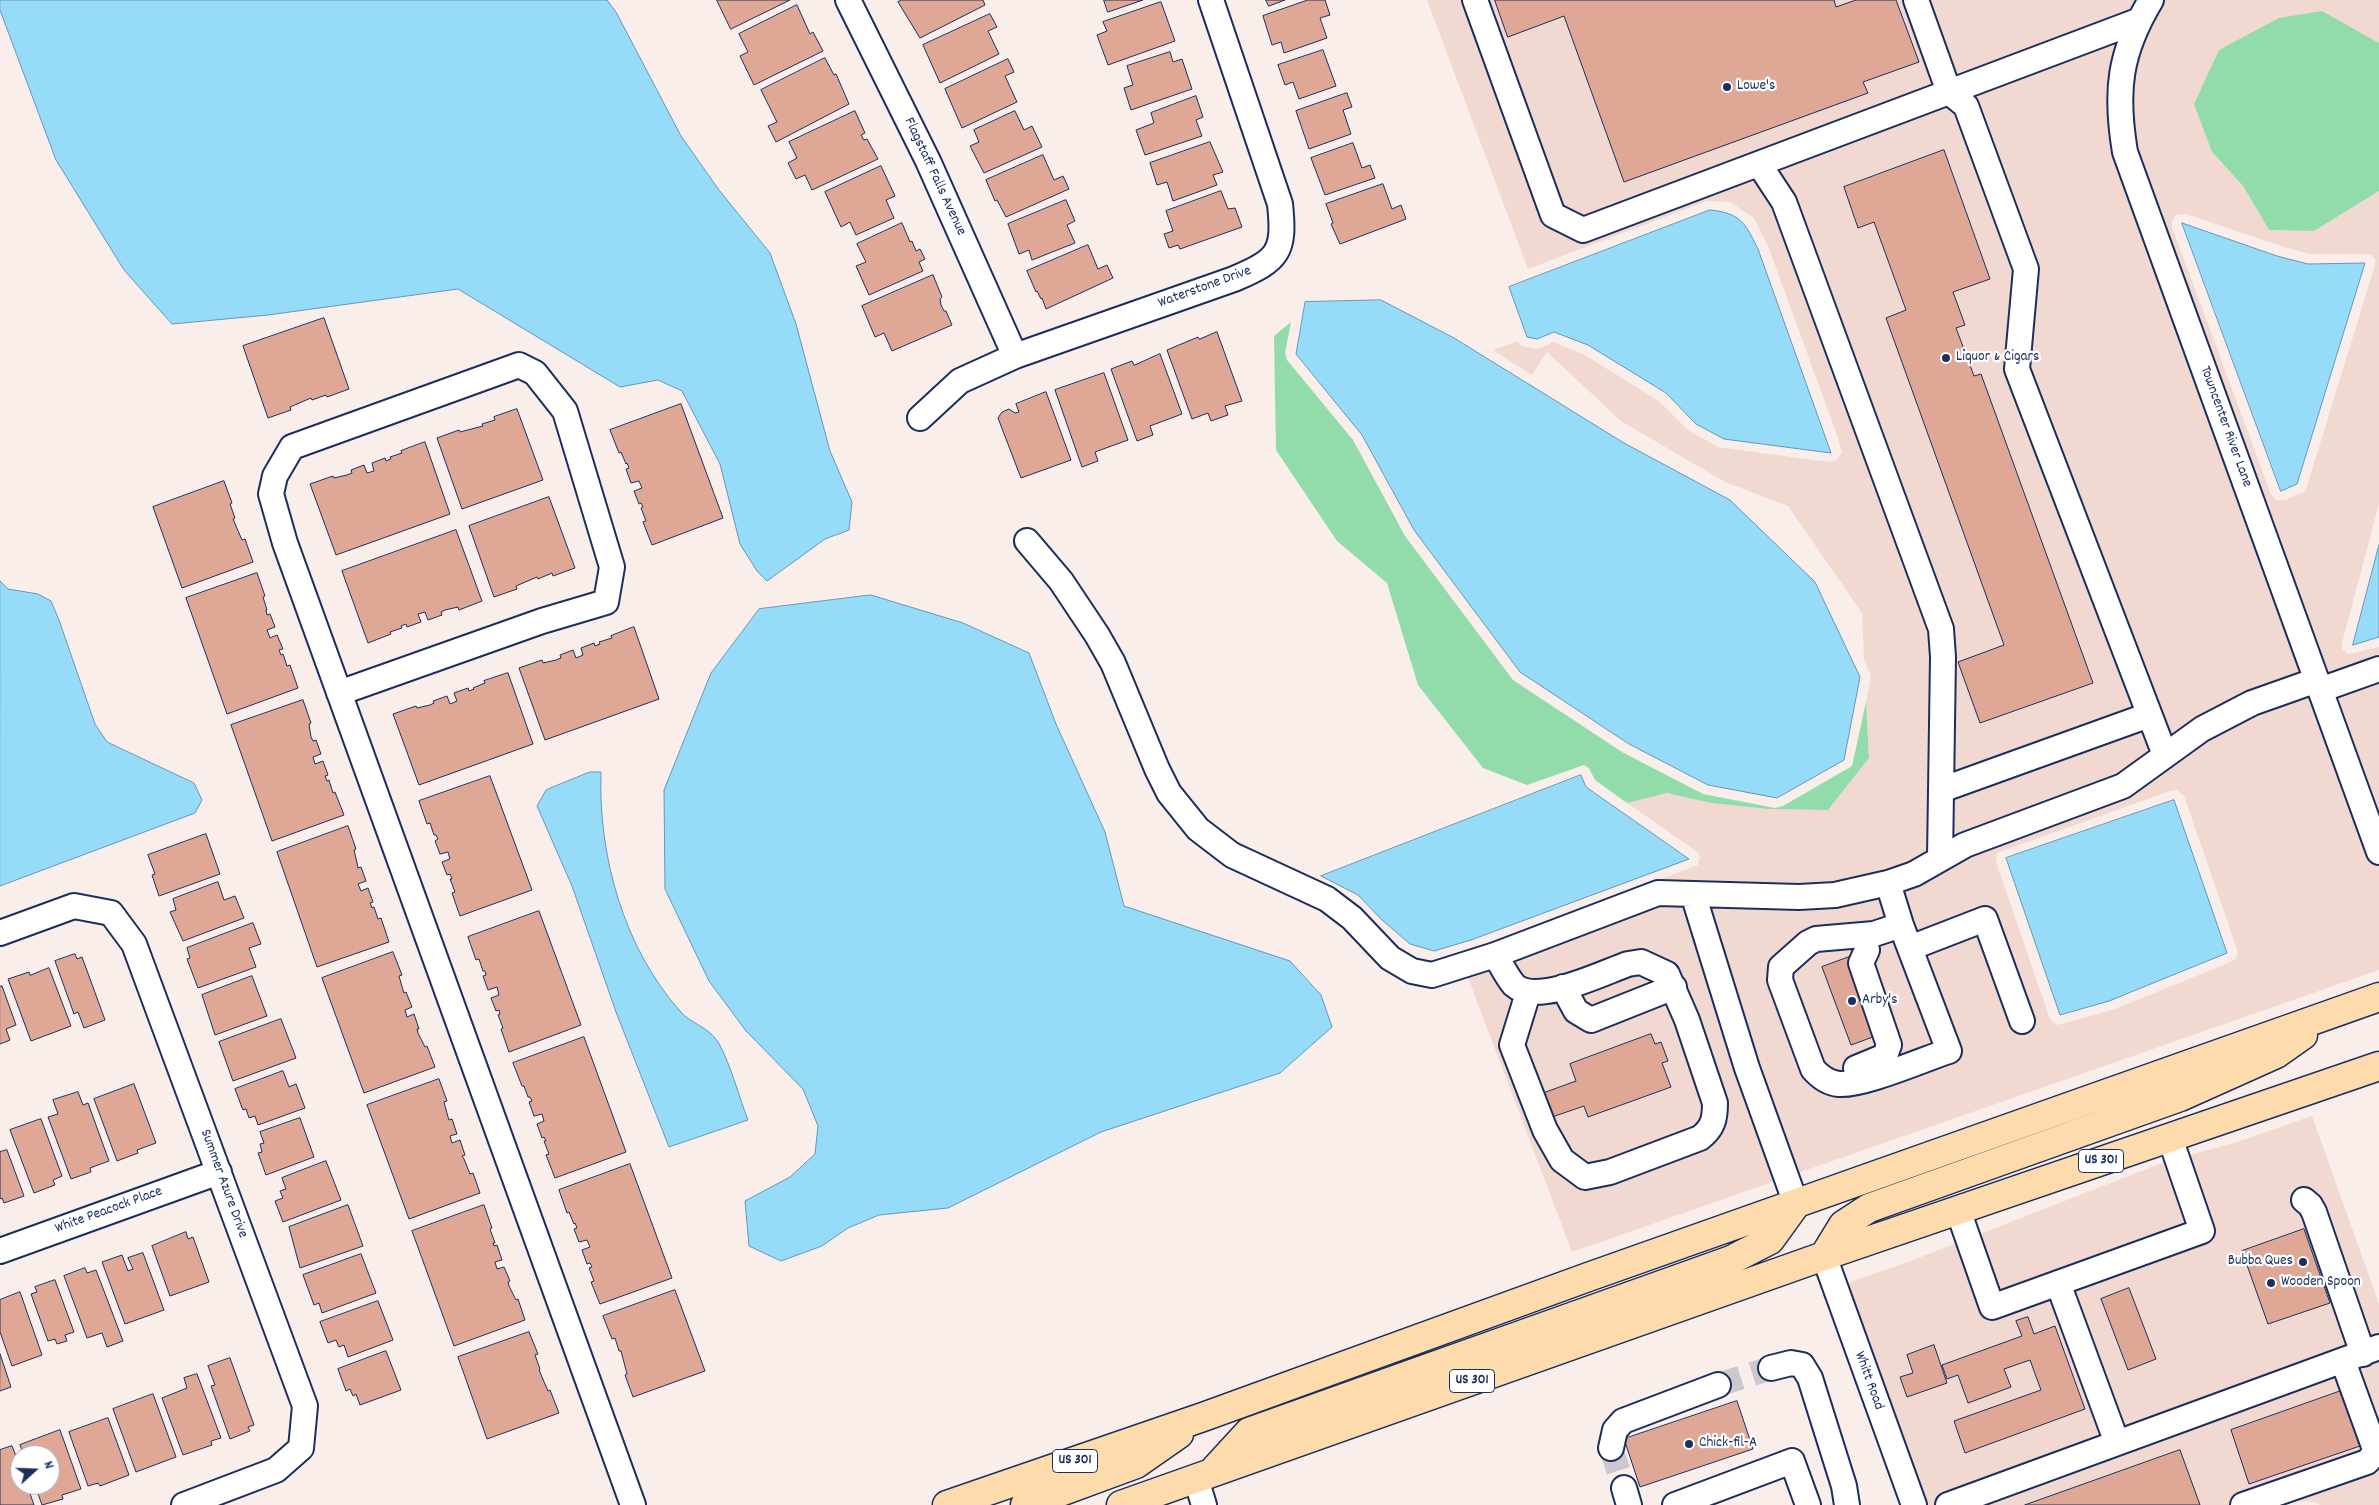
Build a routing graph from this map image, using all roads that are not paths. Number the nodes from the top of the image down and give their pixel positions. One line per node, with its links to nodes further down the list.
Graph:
1 (848, 0): 8 (street, Flagstaff Falls Avenue)
2 (1210, 0): 8 (street, Waterstone Drive)
3 (1475, 0): 7 (street)
4 (1916, 0): 6 (street)
5 (2146, 10): 6 (street); 12 (street, Towncenter River Lane)
6 (1948, 92): 7 (street); 14 (street)
7 (1759, 164): 16 (street)
8 (1015, 356): 9 (street, Waterstone Drive)
9 (920, 418)
10 (1027, 540): 25 (street)
11 (2379, 669): 12 (street)
12 (2319, 685): 15 (street); 17 (street, Towncenter River Lane)
13 (339, 693): 13 (street); 52 (street)
14 (2149, 715): 15 (street); 16 (street)
15 (2165, 755): 18 (street)
16 (1941, 790): 18 (street)
17 (2379, 852)
18 (1940, 859): 19 (street)
19 (1888, 883): 20 (street); 21 (street)
20 (1693, 894): 25 (street); 38 (street)
21 (1901, 924): 23 (street); 24 (street)
22 (0, 933): 36 (street, Summer Azure Drive)
23 (1864, 943): 32 (street); 32 (street); 33 (street)
24 (1910, 948): 31 (street); 33 (street)
25 (1495, 955): 28 (street)
26 (1562, 987): 27 (street); 27 (street); 28 (street)
27 (1674, 987): 28 (street)
28 (1528, 993)
29 (2379, 997): 30 (main road, US 301)
30 (2326, 1016): 38 (main road, US 301); 41 (main road)
31 (2022, 1021)
32 (1803, 1043): 33 (street)
33 (1899, 1058)
34 (2379, 1066): 35 (main road, US 301)
35 (2170, 1138): 39 (main road, US 301); 42 (street)
36 (219, 1172): 40 (street, White Peacock Place); 51 (street, Summer Azure Drive)
37 (2304, 1200): 43 (street)
38 (1796, 1204): 46 (main road, US 301); 49 (main road)
39 (1958, 1210): 41 (main road, US 301); 42 (street)
40 (0, 1251)
41 (1824, 1256): 49 (main road, US 301); 60 (street, Whitt Road)
42 (2058, 1283): 47 (street)
43 (2362, 1354): 47 (street); 61 (street)
44 (1771, 1368): 59 (street)
45 (1718, 1386): 48 (street)
46 (1203, 1417): 53 (main road, US 301); 54 (main road)
47 (2117, 1443): 50 (street)
48 (1611, 1448)
49 (1203, 1476): 55 (main road, US 301); 56 (street)
50 (1963, 1503)
51 (184, 1505)
52 (633, 1505)
53 (947, 1505)
54 (1025, 1505)
55 (1120, 1505)
56 (1204, 1505)
57 (1675, 1505): 58 (street)
58 (1808, 1505)
59 (1847, 1505)
60 (1914, 1505)
61 (2243, 1505)

